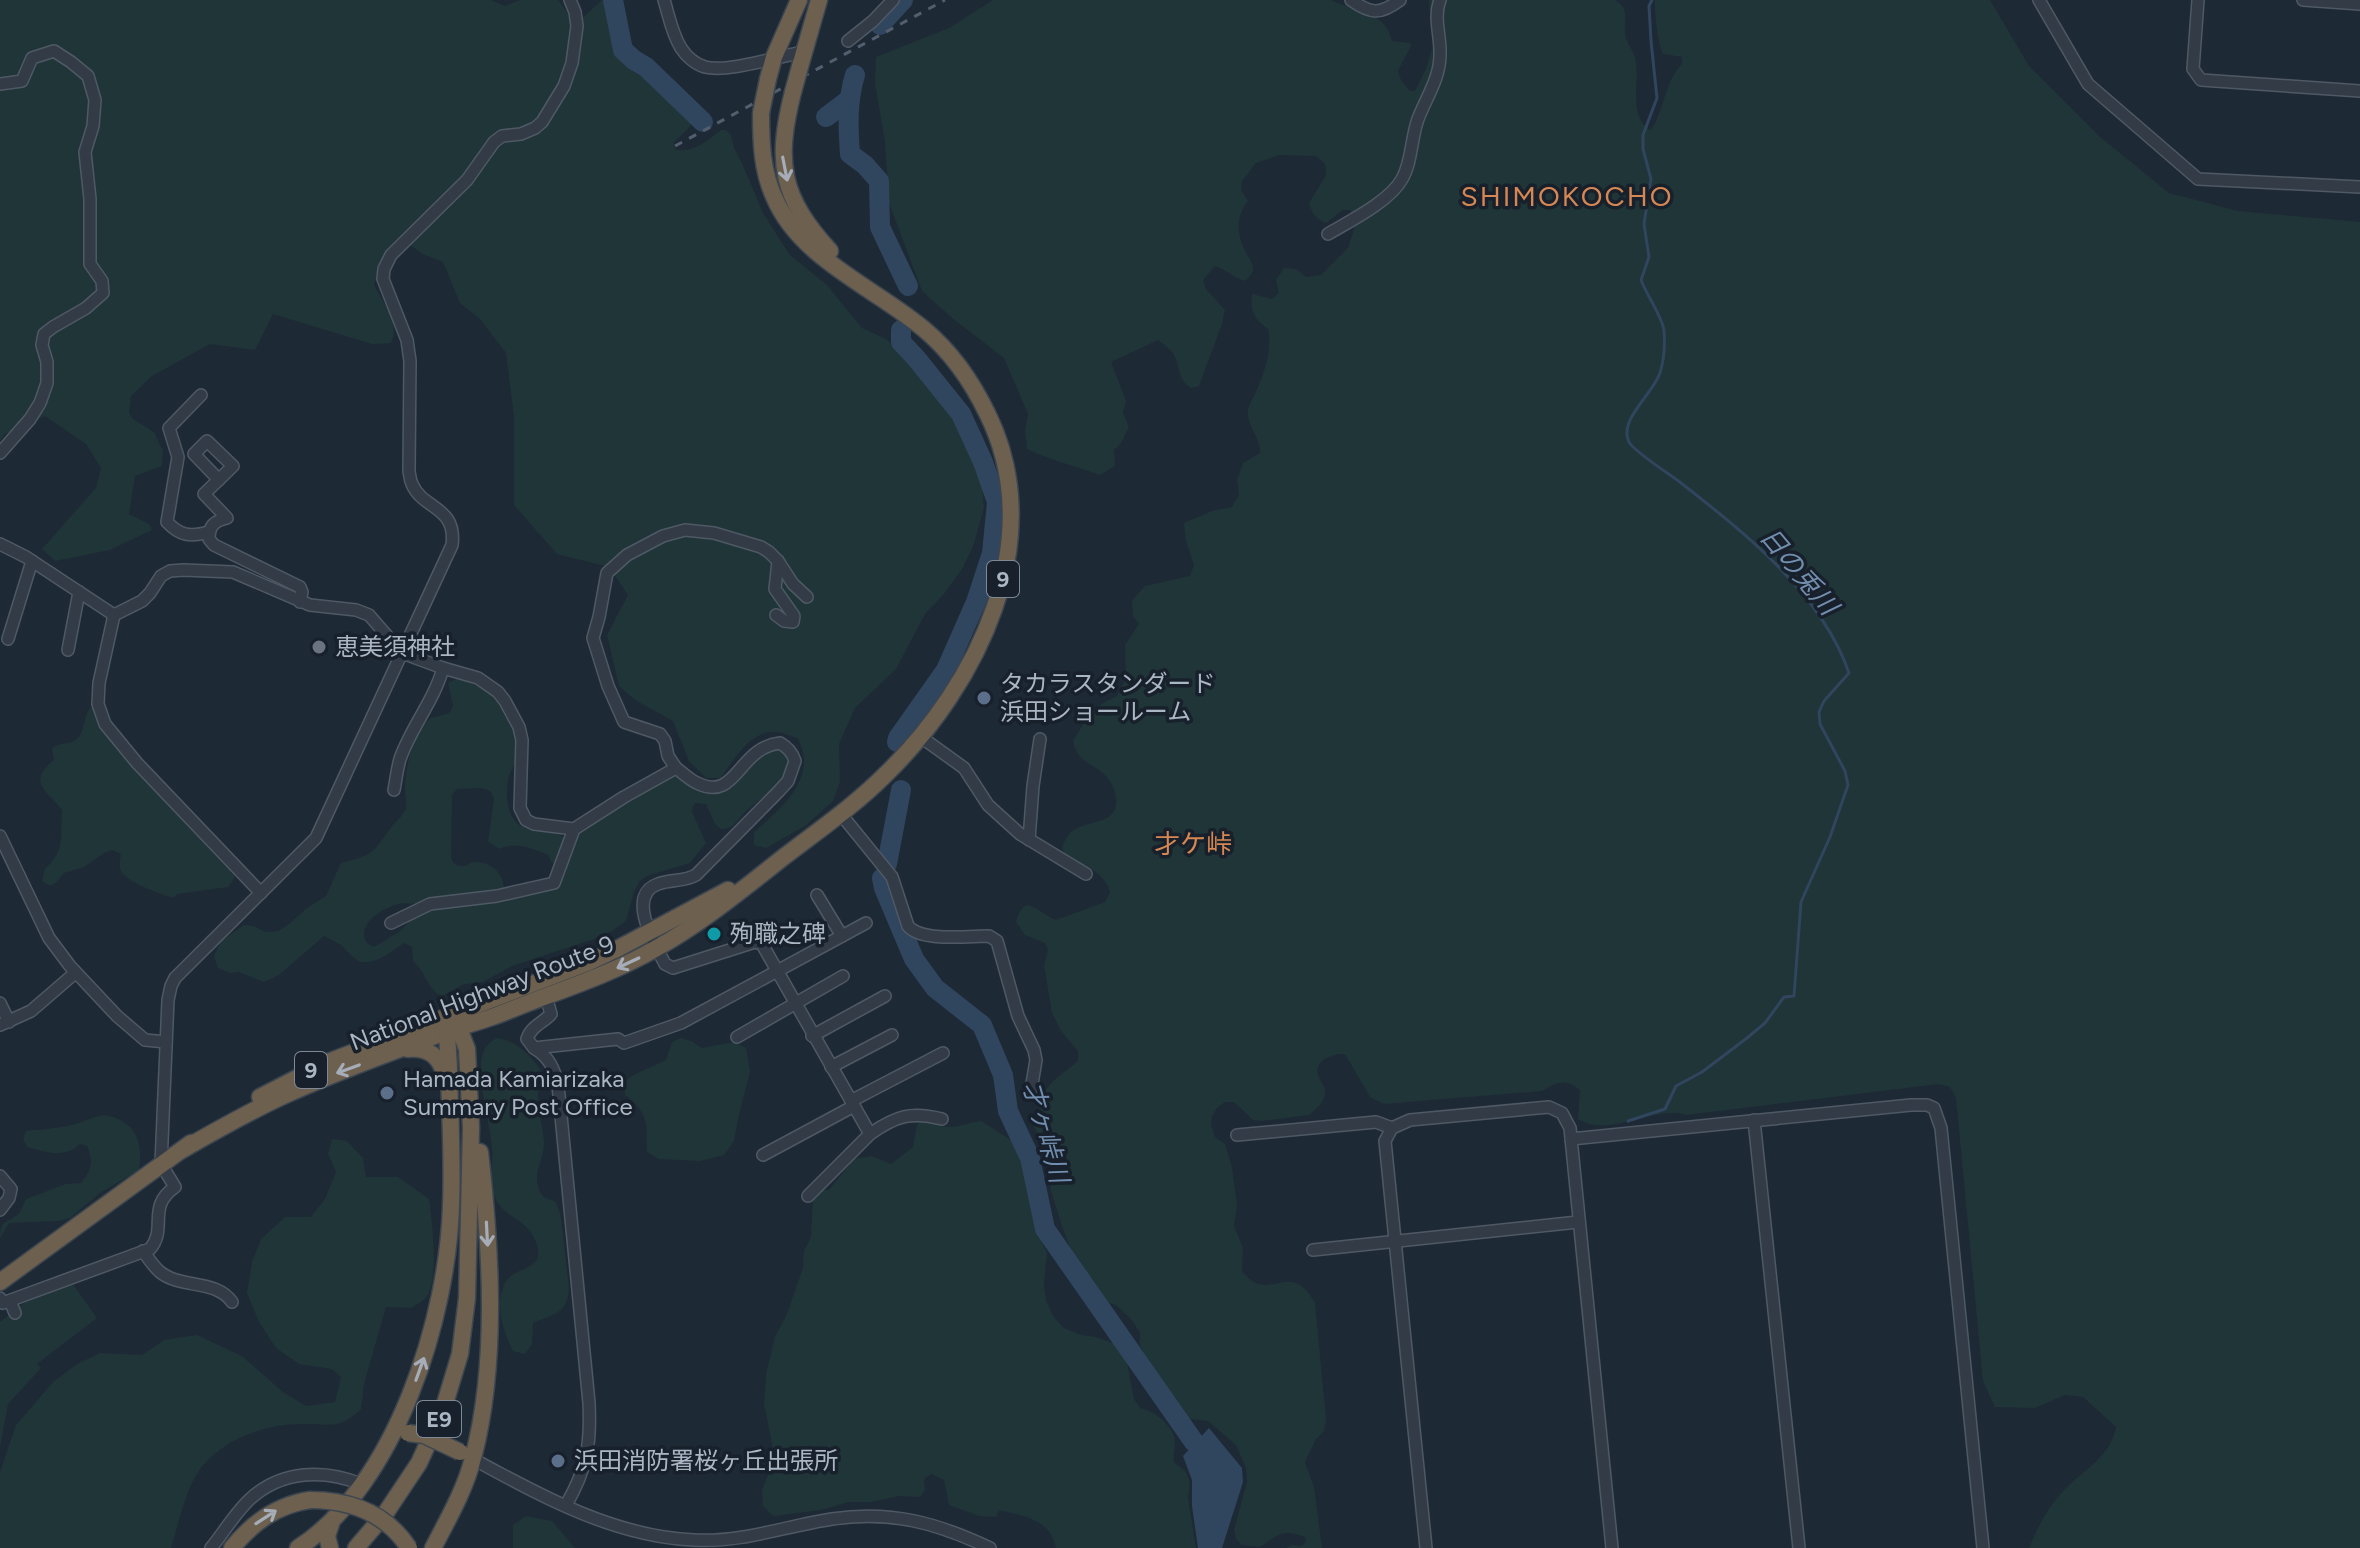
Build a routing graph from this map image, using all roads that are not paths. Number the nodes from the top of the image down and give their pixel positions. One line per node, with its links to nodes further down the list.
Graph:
1 (570, 0): 37 (street)
2 (664, 0): 14 (street)
3 (799, 0): 14 (highway, National Highway Route 9 / 9)
4 (819, 0): 15 (highway, National Highway Route 9 / 9)
5 (893, 0): 13 (street)
6 (1351, 0): 7 (street)
7 (1400, 0)
8 (1440, 0): 19 (street)
9 (2039, 0): 18 (street)
10 (2198, 0): 17 (street)
11 (2303, 0): 12 (street)
12 (2360, 4)
13 (848, 41)
14 (774, 57): 15 (street); 20 (highway, National Highway Route 9 / 9, bridge)
15 (802, 58): 20 (highway, National Highway Route 9 / 9, one-way to 20, bridge)
16 (0, 84): 22 (street)
17 (2360, 91)
18 (2360, 187)
19 (1328, 234)
20 (855, 279): 39 (highway, National Highway Route 9 / 9)
21 (201, 395): 24 (street)
22 (0, 453)
23 (219, 480): 24 (street)
24 (209, 532): 30 (street)
25 (0, 544): 26 (street)
26 (32, 561): 28 (street); 34 (street)
27 (778, 561): 29 (street); 32 (street); 41 (street)
28 (79, 592): 31 (street); 36 (street)
29 (807, 597)
30 (300, 602): 31 (street); 37 (street)
31 (114, 615): 48 (street)
32 (776, 615)
33 (0, 616): 34 (street)
34 (14, 620): 35 (street)
35 (8, 639)
36 (68, 650)
37 (402, 653): 38 (street); 48 (street)
38 (443, 668): 42 (street); 44 (street)
39 (921, 737): 43 (highway, National Highway Route 9 / 9); 46 (street)
40 (1040, 739): 46 (street)
41 (676, 768): 44 (street); 53 (street)
42 (394, 790)
43 (840, 813): 53 (highway, National Highway Route 9 / 9); 74 (street)
44 (574, 829): 50 (street)
45 (0, 836): 55 (street)
46 (1029, 840): 47 (street)
47 (1086, 874)
48 (261, 893): 67 (street)
49 (817, 895): 52 (street)
50 (391, 923)
51 (866, 923): 52 (street)
52 (842, 936): 54 (street)
53 (654, 940): 54 (street); 57 (highway, National Highway Route 9 / 9, one-way to 57); 62 (highway, National Highway Route 9 / 9)
54 (777, 972): 60 (street); 68 (street)
55 (75, 973): 63 (street); 67 (street)
56 (843, 976): 60 (street)
57 (546, 996): 61 (highway, National Highway Route 9 / 9); 68 (street)
58 (885, 996): 65 (street)
59 (0, 1003): 63 (street)
60 (795, 1004): 65 (street); 66 (street)
61 (496, 1016): 62 (highway, National Highway Route 9 / 9); 71 (highway)
62 (454, 1022): 69 (highway, National Highway Route 9 / 9); 71 (highway); 76 (highway); 83 (highway, National Highway Route 9 / 9); 93 (highway, E9)
63 (4, 1023)
64 (892, 1035): 72 (street)
65 (812, 1036): 72 (street)
66 (737, 1037)
67 (166, 1042): 85 (street)
68 (534, 1048): 100 (street)
69 (395, 1052): 76 (highway); 83 (highway, National Highway Route 9 / 9, one-way to 83)
70 (943, 1053): 75 (street)
71 (468, 1056): 73 (highway)
72 (831, 1067): 75 (street)
73 (469, 1074): 93 (highway, E9); 98 (highway, one-way to 98)
74 (1031, 1090)
75 (853, 1103): 80 (street); 84 (street)
76 (449, 1110): 97 (highway, one-way to 76)
77 (942, 1119): 80 (street)
78 (1754, 1120): 82 (street); 112 (street); 113 (street)
79 (1392, 1128): 81 (street); 82 (street); 90 (street)
80 (870, 1134): 87 (street)
81 (1237, 1135)
82 (1571, 1139): 89 (street)
83 (182, 1150): 85 (highway, National Highway Route 9 / 9)
84 (763, 1155)
85 (161, 1164): 92 (street); 94 (highway, National Highway Route 9 / 9)
86 (0, 1176): 88 (street)
87 (808, 1196)
88 (0, 1210)
89 (1578, 1222): 90 (street); 111 (street)
90 (1395, 1240): 91 (street); 110 (street)
91 (1313, 1250)
92 (143, 1251): 95 (street); 96 (street)
93 (468, 1269): 106 (highway, E9)
94 (0, 1282)
95 (232, 1302)
96 (8, 1304)
97 (389, 1441): 98 (highway, bridge); 99 (highway)
98 (466, 1456): 100 (street); 108 (highway)
99 (361, 1484): 101 (highway); 103 (street)
100 (566, 1505): 109 (street)
101 (331, 1524): 102 (highway); 105 (highway)
102 (329, 1546)
103 (211, 1548)
104 (232, 1548): 107 (highway, one-way to 107, bridge)
105 (298, 1548)
106 (356, 1548)
107 (409, 1548)
108 (430, 1548)
109 (990, 1548)
110 (1426, 1548)
111 (1612, 1548)
112 (1799, 1548)
113 (1983, 1548)

